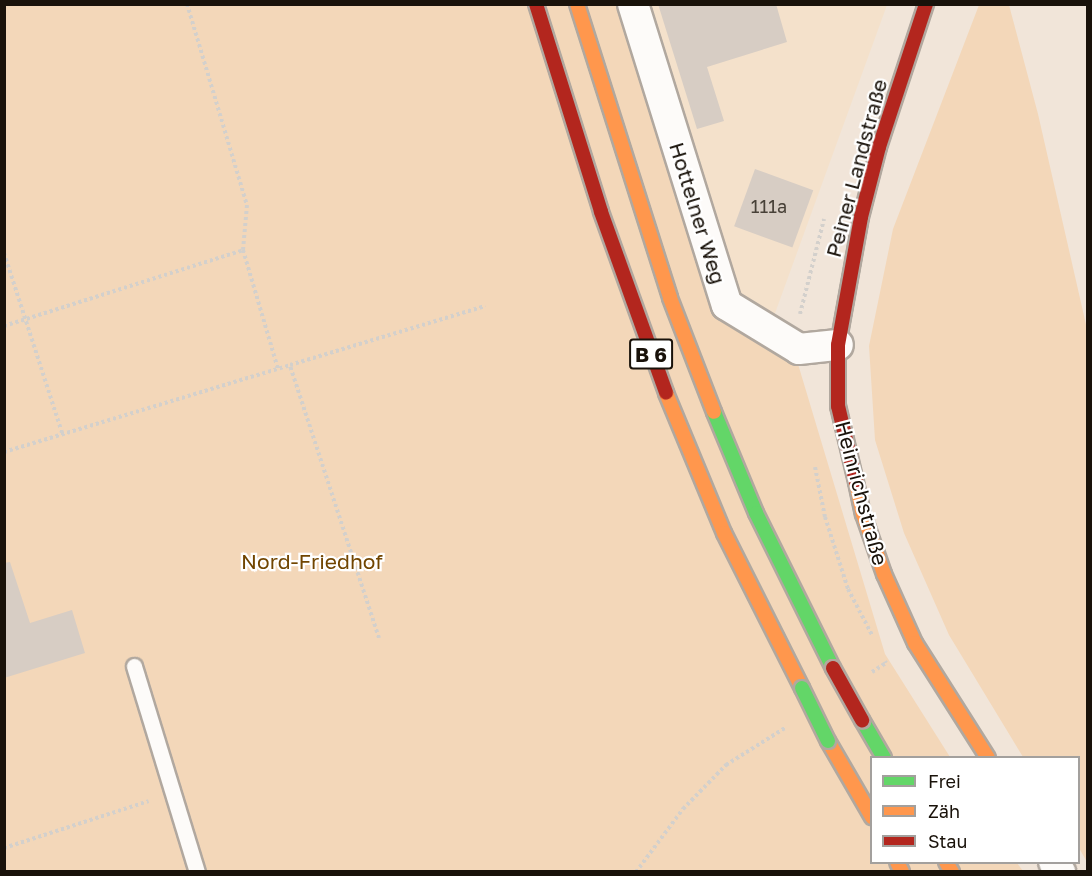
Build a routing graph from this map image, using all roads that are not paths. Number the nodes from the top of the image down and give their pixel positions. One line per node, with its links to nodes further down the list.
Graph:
1 (536, 4): 9 (main road, B 6, bridge)
2 (576, 4): 7 (main road, B 6, bridge)
3 (633, 4): 5 (street, Hottelner Weg)
4 (926, 4): 5 (main road, Peiner Landstraße)
5 (838, 345): 8 (main road, Heinrichstraße)
6 (134, 666): 10 (lane)
7 (883, 756)
8 (987, 756)
9 (870, 814)
10 (197, 872)

